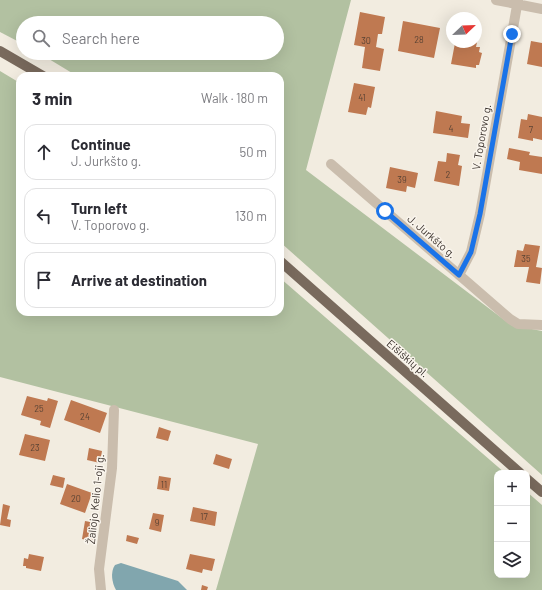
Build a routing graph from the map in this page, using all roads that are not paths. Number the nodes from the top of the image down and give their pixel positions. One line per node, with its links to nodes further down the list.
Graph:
1 (496, 0): 2 (street)
2 (518, 2): 3 (street); 8 (street, V. Toporovo g.)
3 (542, 9)
4 (0, 51): 5 (main road)
5 (36, 72)
6 (331, 164): 8 (street, J. Jurkšto g.)
7 (284, 265): 11 (main road, Eišiškių pl.)
8 (459, 275): 9 (street, J. Jurkšto g.)
9 (542, 325)
10 (114, 410): 14 (street, Žaliojo Kelio 1-oji g.)
11 (517, 470)
12 (530, 482): 13 (main road)
13 (542, 492)
14 (101, 590)

